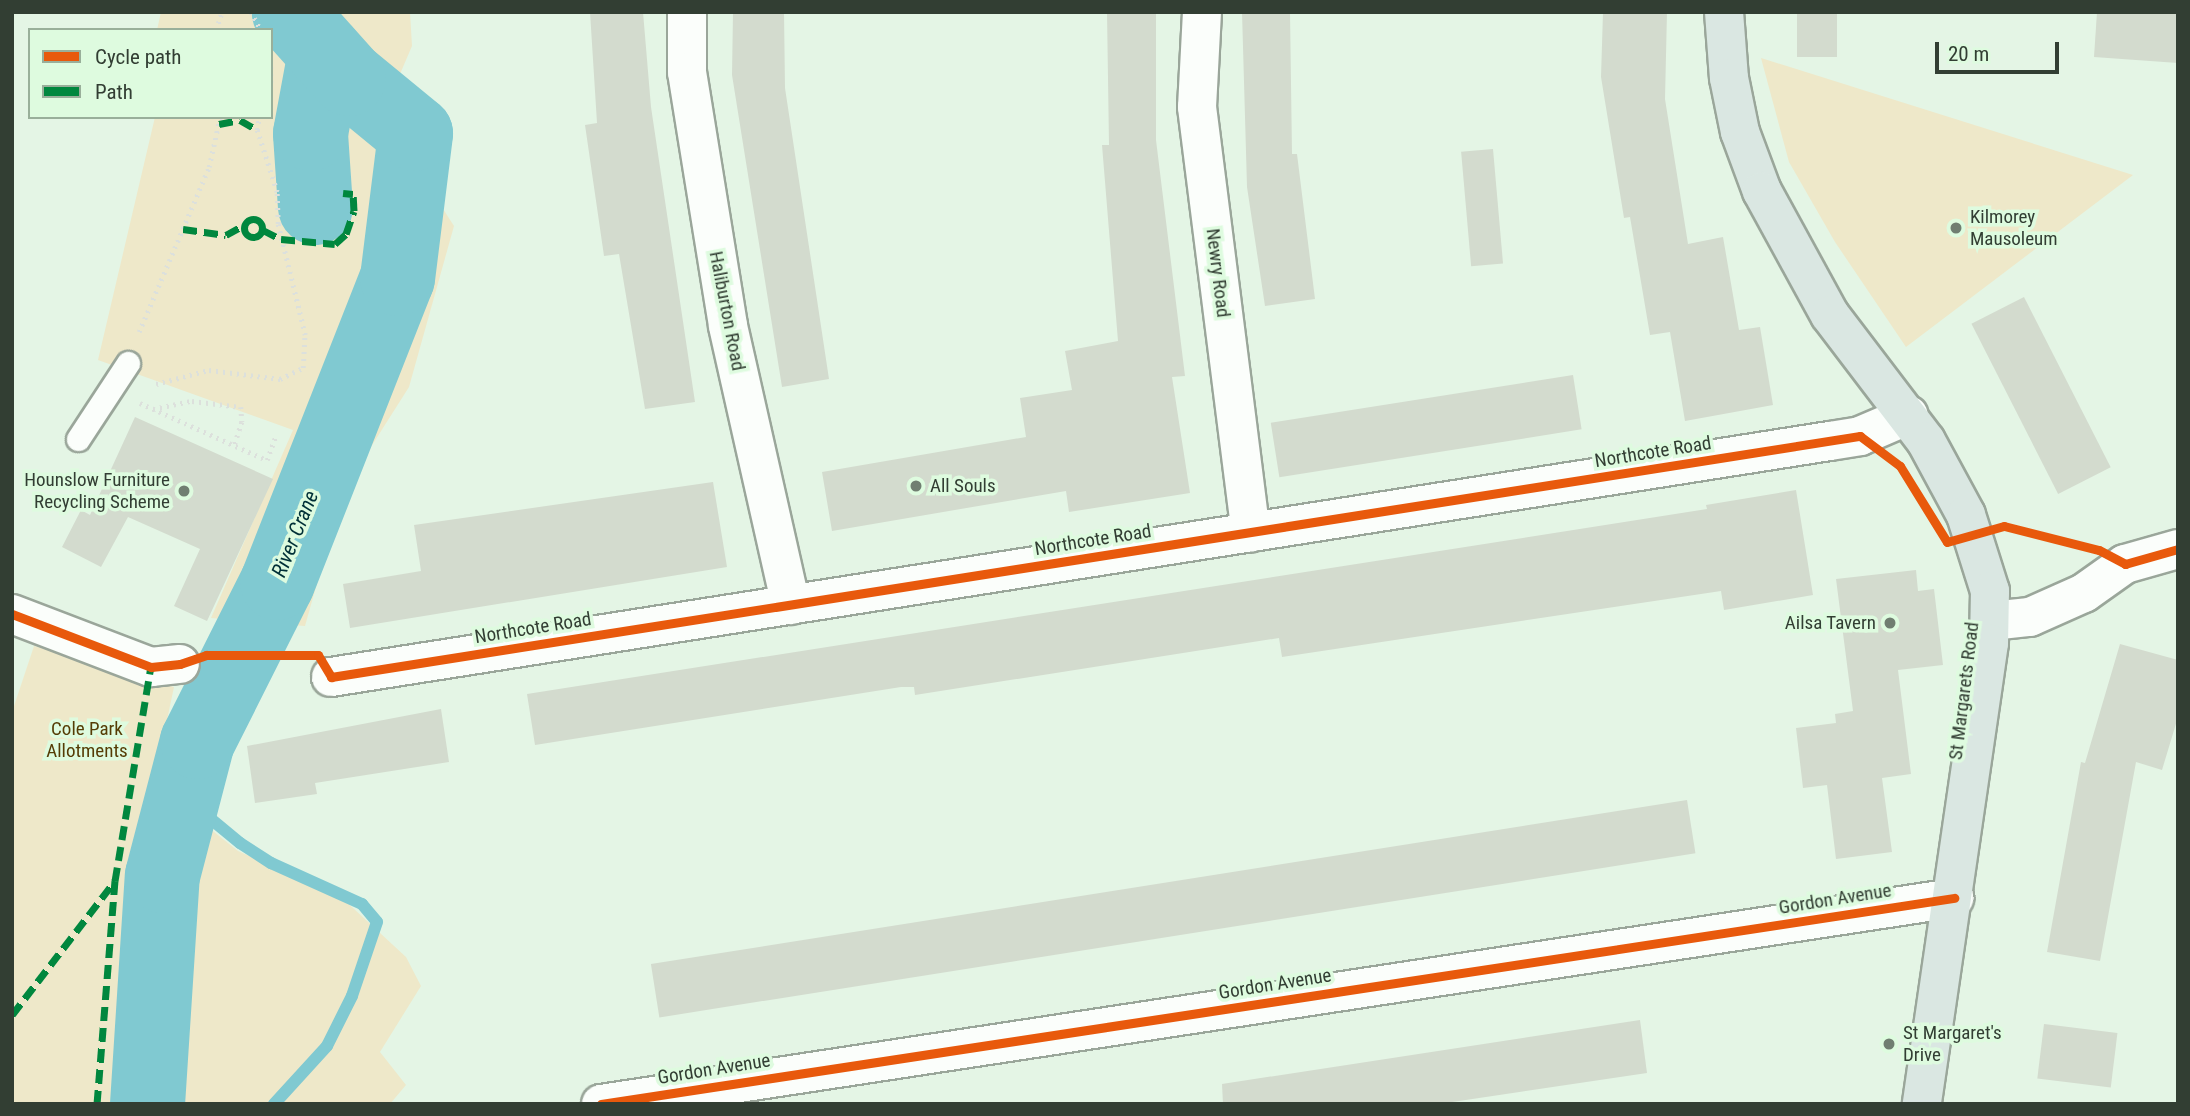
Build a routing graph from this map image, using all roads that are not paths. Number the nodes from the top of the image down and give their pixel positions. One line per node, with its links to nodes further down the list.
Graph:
1 (687, 12): 9 (street, Haliburton Road)
2 (1202, 12): 7 (street, Newry Road)
3 (1724, 12): 5 (main road, St Margarets Road)
4 (128, 363): 6 (lane)
5 (1909, 415): 7 (street, Northcote Road); 11 (main road, St Margarets Road)
6 (78, 439)
7 (1251, 533): 9 (street, Northcote Road)
8 (2178, 549): 11 (street)
9 (791, 605): 13 (street, Northcote Road)
10 (12, 614): 12 (street)
11 (1991, 621): 14 (main road, St Margarets Road)
12 (180, 664)
13 (331, 677)
14 (1954, 898): 15 (street, Gordon Avenue); 16 (main road, St Margarets Road)
15 (601, 1104)
16 (1922, 1104)

